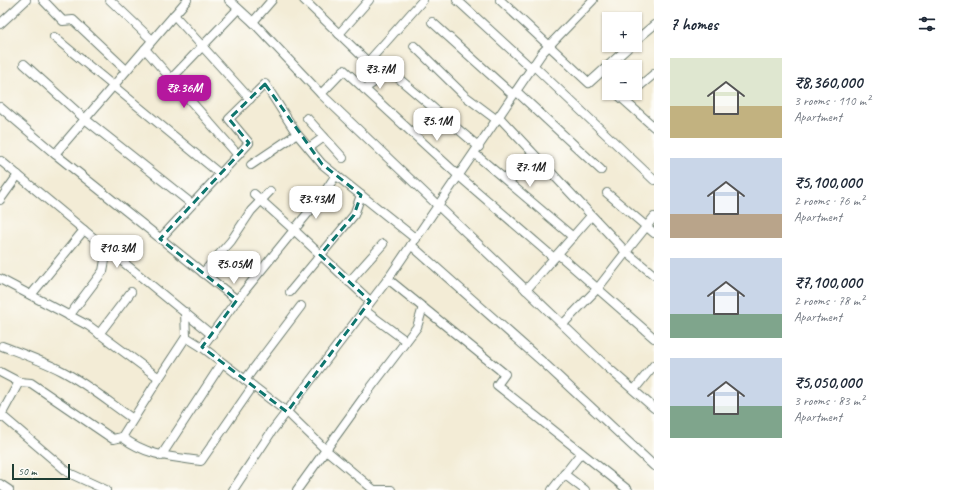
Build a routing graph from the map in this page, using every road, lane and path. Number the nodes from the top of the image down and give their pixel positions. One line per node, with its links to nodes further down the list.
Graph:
1 (26, 0): 15 (street)
2 (43, 0): 31 (street)
3 (110, 0): 22 (street)
4 (187, 0): 14 (street)
5 (229, 0): 13 (street)
6 (272, 0): 16 (street)
7 (304, 0): 19 (street)
8 (367, 0): 19 (street)
9 (423, 0): 28 (street)
10 (457, 0): 30 (street)
11 (593, 0): 25 (street)
12 (501, 1): 25 (street)
13 (238, 9): 16 (street); 23 (street)
14 (174, 15): 22 (street); 23 (street)
15 (1, 22)
16 (253, 22): 39 (street)
17 (432, 22): 38 (street)
18 (654, 25): 20 (street)
19 (339, 34): 28 (street)
20 (642, 35)
21 (54, 37): 36 (street)
22 (152, 40): 26 (street)
23 (202, 46): 34 (street); 40 (street)
24 (414, 46): 45 (street)
25 (548, 46): 27 (street); 30 (street)
26 (144, 49): 31 (street); 34 (street)
27 (623, 52)
28 (368, 62): 33 (street)
29 (24, 64): 44 (street)
30 (532, 67): 38 (street); 61 (street)
31 (126, 70): 36 (street)
32 (654, 74): 35 (street)
33 (385, 75): 37 (street); 50 (street)
34 (171, 80): 52 (street)
35 (642, 84)
36 (113, 85): 44 (street); 57 (street)
37 (364, 89): 39 (street); 60 (street)
38 (515, 93): 45 (street); 56 (street)
39 (321, 94): 69 (street)
40 (250, 99): 47 (street); 52 (street)
41 (625, 102): 46 (street)
42 (0, 107): 51 (street)
43 (307, 118): 48 (street)
44 (85, 119): 51 (street); 68 (street)
45 (498, 119): 50 (street); 70 (street)
46 (654, 127)
47 (297, 134): 49 (street); 55 (street)
48 (324, 137): 49 (street); 53 (street)
49 (309, 148): 59 (street)
50 (477, 150): 60 (street); 76 (street)
51 (55, 154): 77 (street)
52 (238, 155): 57 (street)
53 (343, 158)
54 (1, 161): 58 (street)
55 (251, 165)
56 (601, 170)
57 (220, 174): 68 (street)
58 (18, 175): 66 (street); 73 (street)
59 (336, 175): 65 (street); 74 (street)
60 (459, 176): 69 (street); 83 (street)
61 (654, 180)
62 (270, 191): 67 (street)
63 (607, 193): 72 (street)
64 (254, 194): 67 (street)
65 (361, 196): 78 (street); 82 (street)
66 (0, 200)
67 (261, 200): 74 (street); 84 (street)
68 (192, 204): 77 (street)
69 (439, 205): 78 (street); 90 (street)
70 (591, 216): 76 (street); 81 (street)
71 (654, 217): 72 (street)
72 (647, 226): 75 (street); 81 (street)
73 (84, 230): 80 (street); 93 (street)
74 (294, 230): 82 (street); 94 (street)
75 (654, 233)
76 (573, 237): 83 (street)
77 (160, 239): 84 (street)
78 (413, 242): 87 (street); 125 (street)
79 (383, 244): 88 (street)
80 (107, 249): 99 (street); 100 (street)
81 (626, 252): 85 (street); 89 (street)
82 (320, 255): 88 (street); 92 (street)
83 (556, 256): 89 (street); 90 (street)
84 (203, 273): 94 (street)
85 (654, 275)
86 (0, 279): 93 (street)
87 (388, 279): 95 (street); 97 (street)
88 (349, 282): 95 (street)
89 (598, 288): 101 (street); 105 (street)
90 (526, 290): 101 (street)
91 (131, 292): 102 (street)
92 (290, 292)
93 (31, 295): 100 (street)
94 (237, 300): 103 (street)
95 (370, 301): 98 (street)
96 (301, 306): 113 (street)
97 (423, 307): 106 (street); 123 (street)
98 (364, 310): 106 (street); 118 (street)
99 (185, 312): 103 (street); 104 (street)
100 (69, 316): 102 (street)
101 (563, 324): 116 (street)
102 (99, 334): 112 (street)
103 (212, 335): 108 (street)
104 (186, 337): 108 (street); 112 (street)
105 (654, 338)
106 (406, 341): 122 (street)
107 (1, 347): 120 (street)
108 (202, 347): 109 (street)
109 (222, 362): 113 (street); 124 (street)
110 (654, 365): 116 (street)
111 (0, 372): 114 (street)
112 (159, 378): 120 (street)
113 (245, 380): 115 (street)
114 (19, 382): 119 (street); 121 (street)
115 (253, 386): 118 (street); 124 (street)
116 (634, 390): 117 (street)
117 (654, 408)
118 (287, 412): 122 (street); 130 (street)
119 (0, 416): 129 (street)
120 (133, 419): 121 (street)
121 (122, 437): 124 (street)
122 (326, 450): 131 (street); 132 (street)
123 (581, 453): 126 (street); 136 (street)
124 (161, 456)
125 (654, 466)
126 (564, 474): 134 (street); 135 (street)
127 (0, 484): 128 (street)
128 (9, 490)
129 (106, 490)
130 (233, 490)
131 (297, 490)
132 (374, 490): 133 (street)
133 (391, 490)
134 (552, 490)
135 (585, 490)
136 (628, 490)

